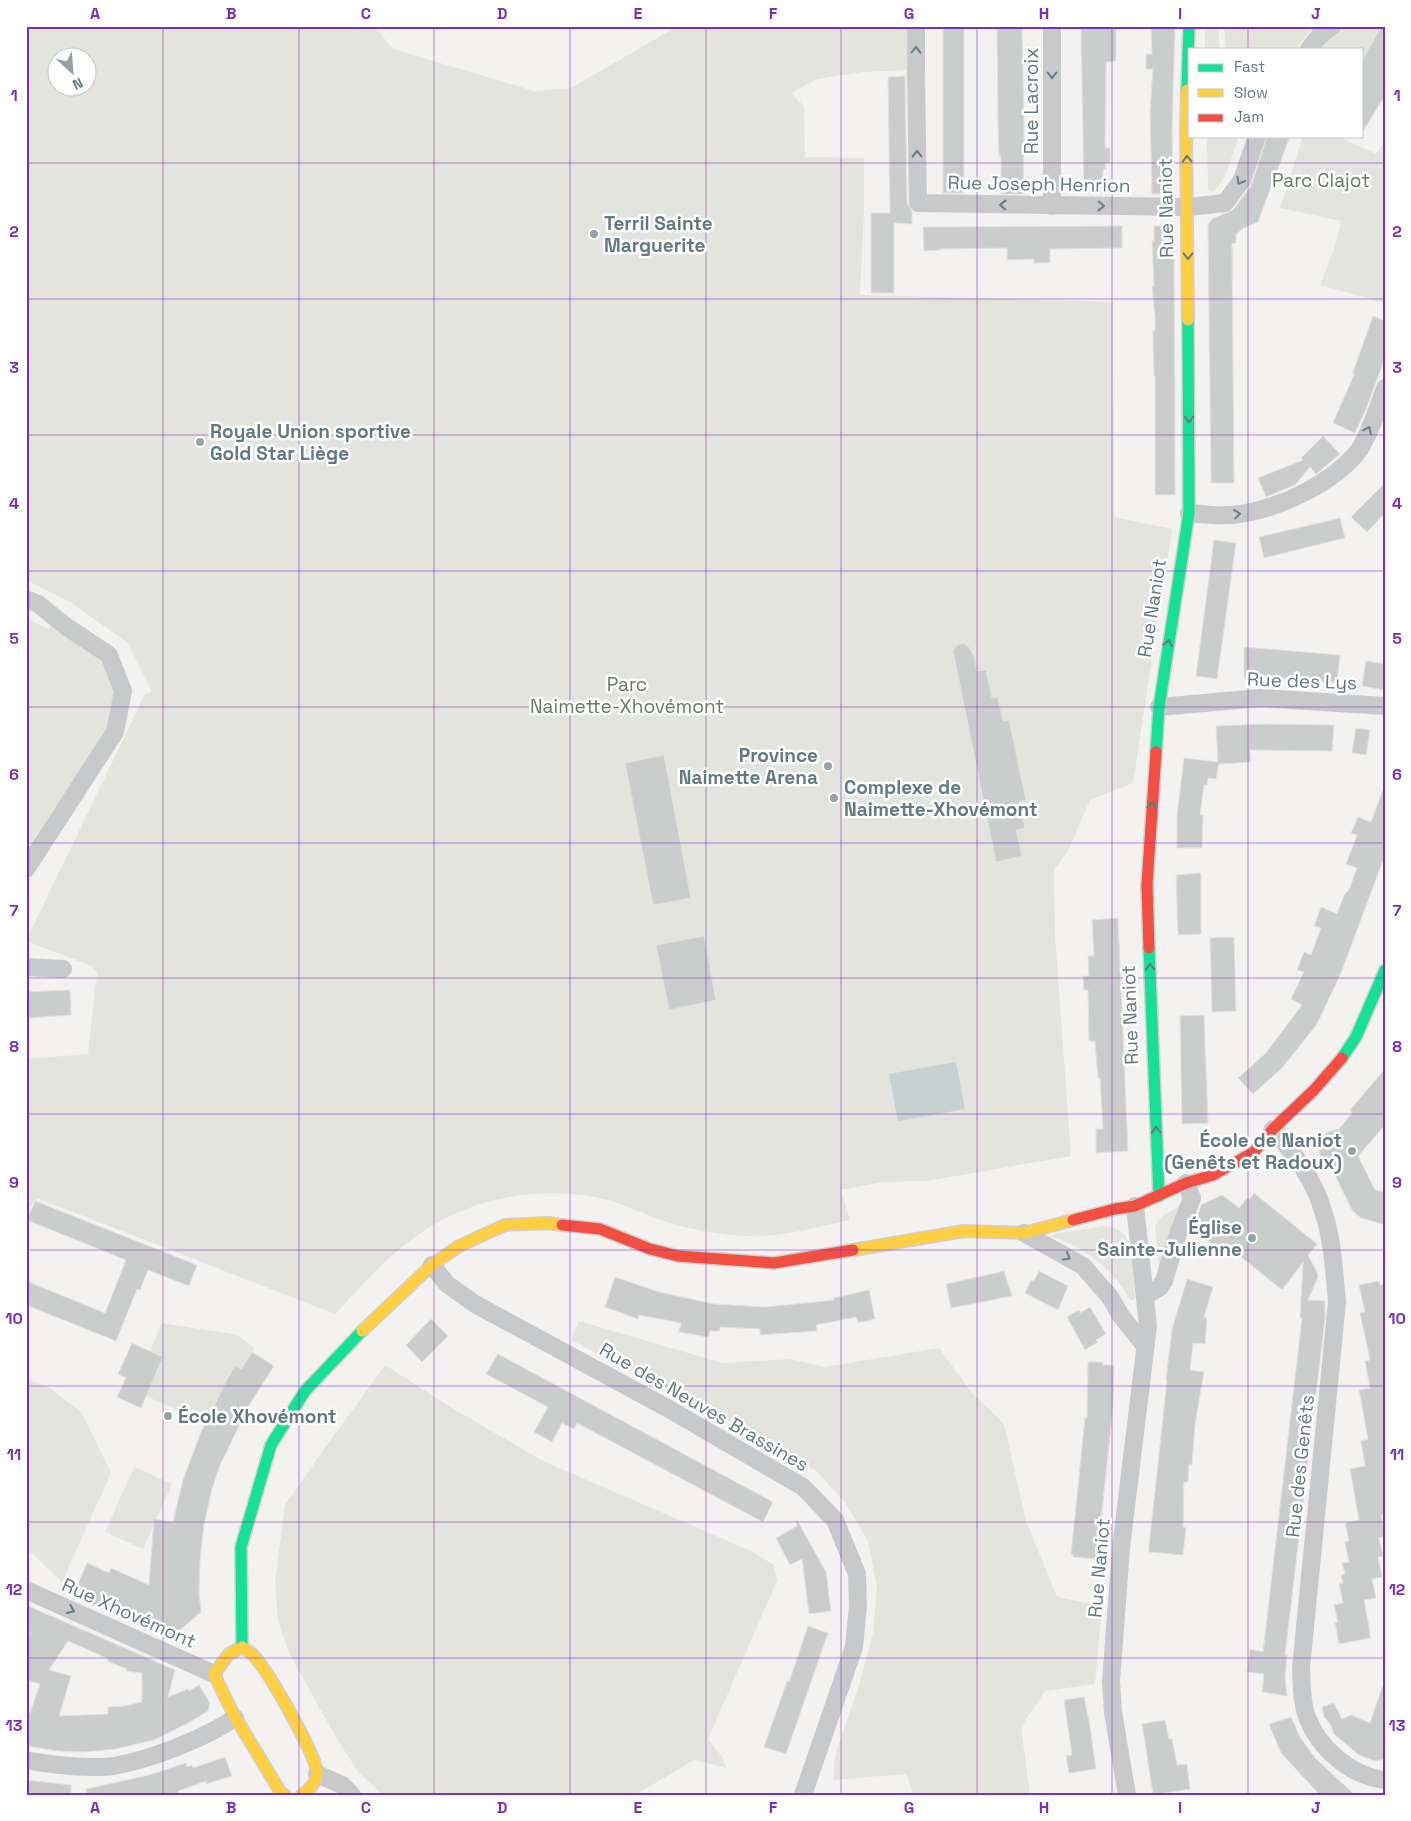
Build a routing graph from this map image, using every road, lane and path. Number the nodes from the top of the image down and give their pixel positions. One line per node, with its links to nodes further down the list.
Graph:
1 (916, 26): 9 (street, Rue Joseph Henrion, one-way to 1)
2 (1052, 26): 9 (street, Rue Lacroix, one-way to 9)
3 (1189, 26): 5 (street, Rue Naniot, one-way to 3)
4 (1332, 26): 6 (street)
5 (1188, 48)
6 (1311, 48)
7 (1188, 61): 10 (street, Rue Naniot, one-way to 7)
8 (1256, 138): 10 (street, Rue Joseph Henrion, one-way to 10)
9 (1052, 206): 10 (street, Rue Joseph Henrion, one-way to 10)
10 (1188, 207): 12 (street, Rue Naniot, one-way to 12)
11 (1385, 388): 12 (street, one-way to 11)
12 (1189, 513): 14 (street, Rue Naniot, one-way to 12)
13 (26, 599): 16 (street)
14 (1158, 706): 15 (street, Rue des Lys); 24 (street, Rue Naniot, one-way to 14)
15 (1385, 706)
16 (26, 869)
17 (26, 967): 18 (street)
18 (63, 969)
19 (1385, 970): 20 (street)
20 (1273, 1129): 21 (street); 23 (street); 36 (street, Rue des Genêts)
21 (1255, 1136)
22 (1200, 1169): 23 (street)
23 (1186, 1182): 24 (street); 28 (street)
24 (1159, 1196): 25 (street)
25 (1135, 1206): 26 (street); 28 (street, Rue Naniot)
26 (1024, 1233): 27 (street); 29 (street, one-way to 29)
27 (432, 1265): 31 (street); 40 (street, Rue des Neuves Brassines)
28 (1145, 1296): 29 (street, Rue Naniot)
29 (1145, 1346): 41 (street, Rue Naniot)
30 (26, 1590): 32 (street, Rue Xhovémont, one-way to 32)
31 (242, 1647): 32 (street); 35 (street)
32 (214, 1674): 33 (street)
33 (235, 1718): 34 (street); 37 (street)
34 (26, 1760)
35 (317, 1774): 38 (street); 39 (street)
36 (1385, 1780)
37 (285, 1795)
38 (302, 1795)
39 (352, 1795)
40 (803, 1795)
41 (1127, 1795)

